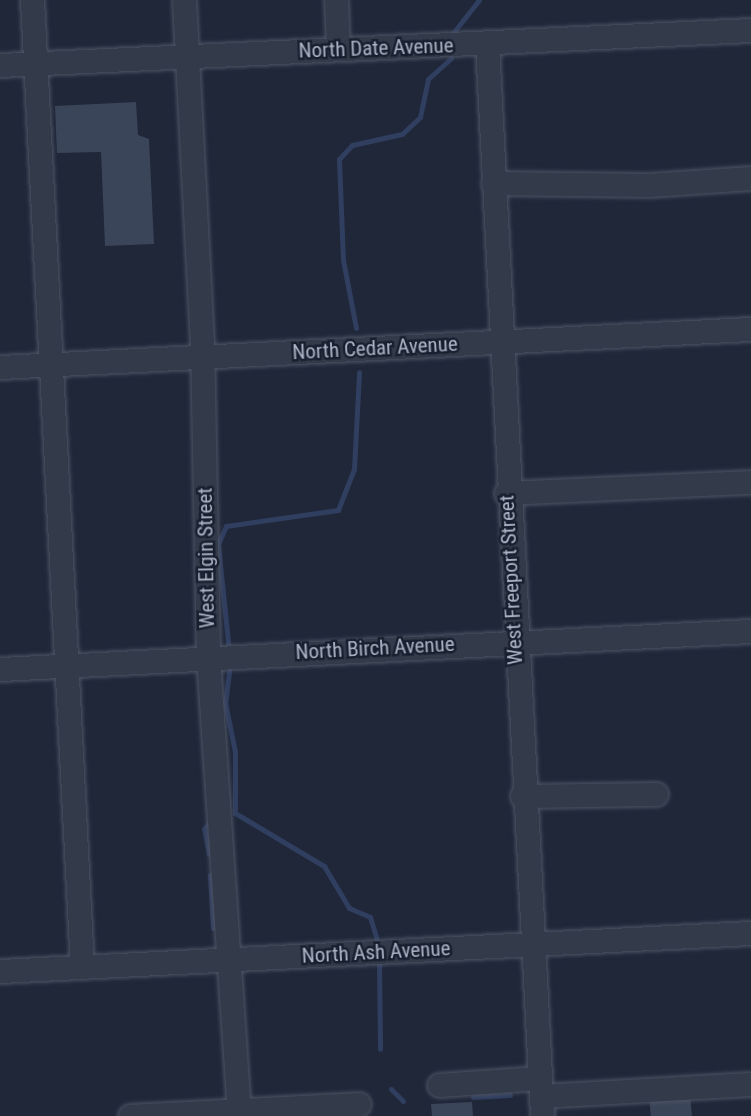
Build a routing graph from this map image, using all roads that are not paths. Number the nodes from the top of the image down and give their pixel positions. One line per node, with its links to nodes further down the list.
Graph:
1 (32, 0): 8 (street)
2 (184, 0): 7 (street, West Elgin Street)
3 (335, 0): 6 (street)
4 (751, 30): 5 (street, North Date Avenue)
5 (487, 44): 6 (street, North Date Avenue); 11 (street, West Freeport Street)
6 (338, 48): 7 (street, North Date Avenue)
7 (186, 56): 8 (street, North Date Avenue); 14 (street, West Elgin Street)
8 (34, 63): 9 (street, North Date Avenue); 15 (street)
9 (0, 65)
10 (751, 178): 11 (street)
11 (493, 183): 13 (street, West Freeport Street)
12 (751, 329): 13 (street, North Cedar Avenue)
13 (501, 341): 14 (street, North Cedar Avenue); 18 (street, West Freeport Street)
14 (202, 358): 15 (street, North Cedar Avenue); 21 (street, West Elgin Street)
15 (53, 365): 16 (street, North Cedar Avenue); 22 (street)
16 (0, 367)
17 (751, 482): 18 (street)
18 (506, 493): 20 (street, West Freeport Street)
19 (751, 631): 20 (street, North Birch Avenue)
20 (513, 641): 21 (street, North Birch Avenue); 25 (street, West Freeport Street)
21 (224, 657): 22 (street, North Birch Avenue); 28 (street, West Elgin Street)
22 (67, 665): 23 (street, North Birch Avenue); 29 (street)
23 (0, 669)
24 (656, 793): 25 (street)
25 (522, 796): 27 (street, West Freeport Street)
26 (751, 933): 27 (street, North Ash Avenue)
27 (530, 944): 28 (street, North Ash Avenue); 33 (street, West Freeport Street)
28 (231, 959): 29 (street, North Ash Avenue); 35 (street, West Elgin Street)
29 (82, 967): 30 (street, North Ash Avenue)
30 (0, 971)
31 (751, 1084): 33 (street)
32 (439, 1085): 33 (street)
33 (541, 1097)
34 (359, 1104): 35 (street)
35 (239, 1114): 36 (street)
36 (130, 1116)

